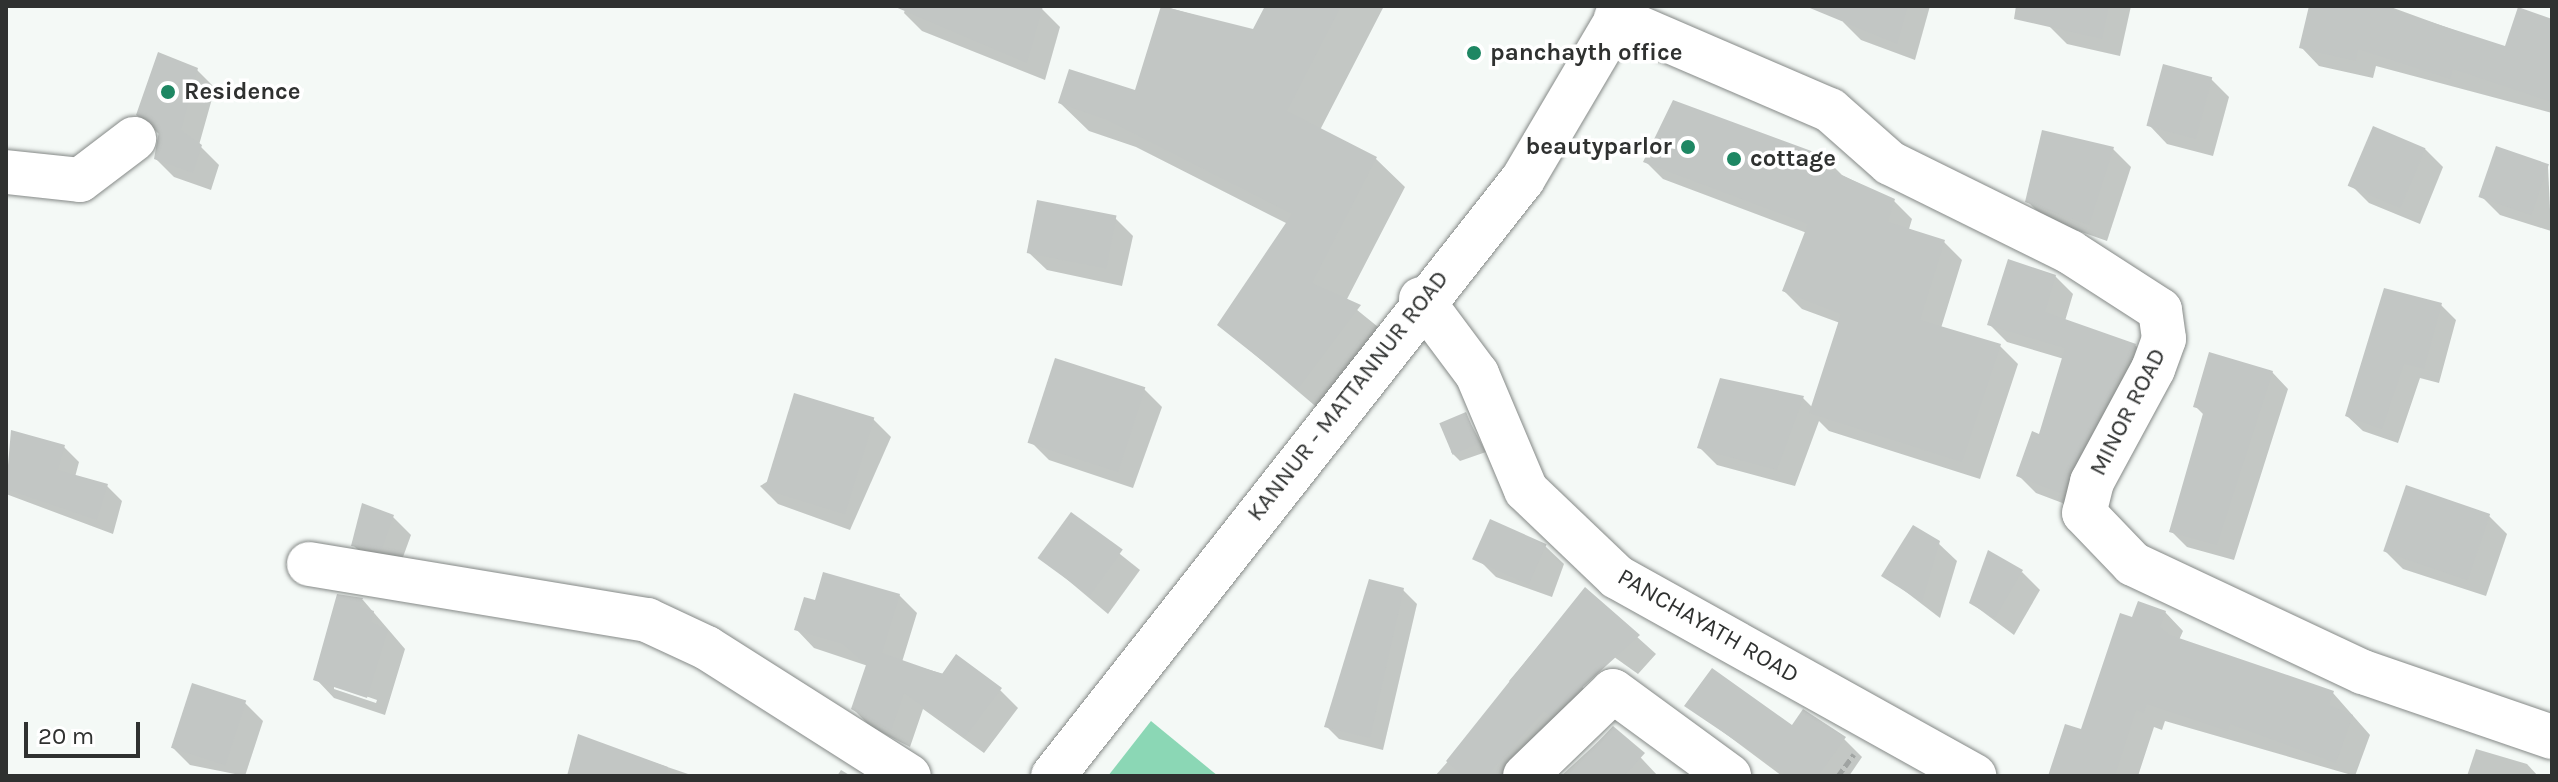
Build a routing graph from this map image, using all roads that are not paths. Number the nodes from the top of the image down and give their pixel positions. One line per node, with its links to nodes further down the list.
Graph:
1 (1621, 12): 4 (street, KANNUR - MATTANNUR ROAD); 6 (street, MINOR ROAD)
2 (134, 139): 3 (street)
3 (6, 172)
4 (1421, 299): 8 (street, KANNUR - MATTANNUR ROAD); 11 (street, PANCHAYATH ROAD)
5 (309, 564): 7 (street)
6 (2552, 737)
7 (909, 776)
8 (1053, 776)
9 (1525, 776): 10 (street)
10 (1729, 776)
11 (1974, 776)

